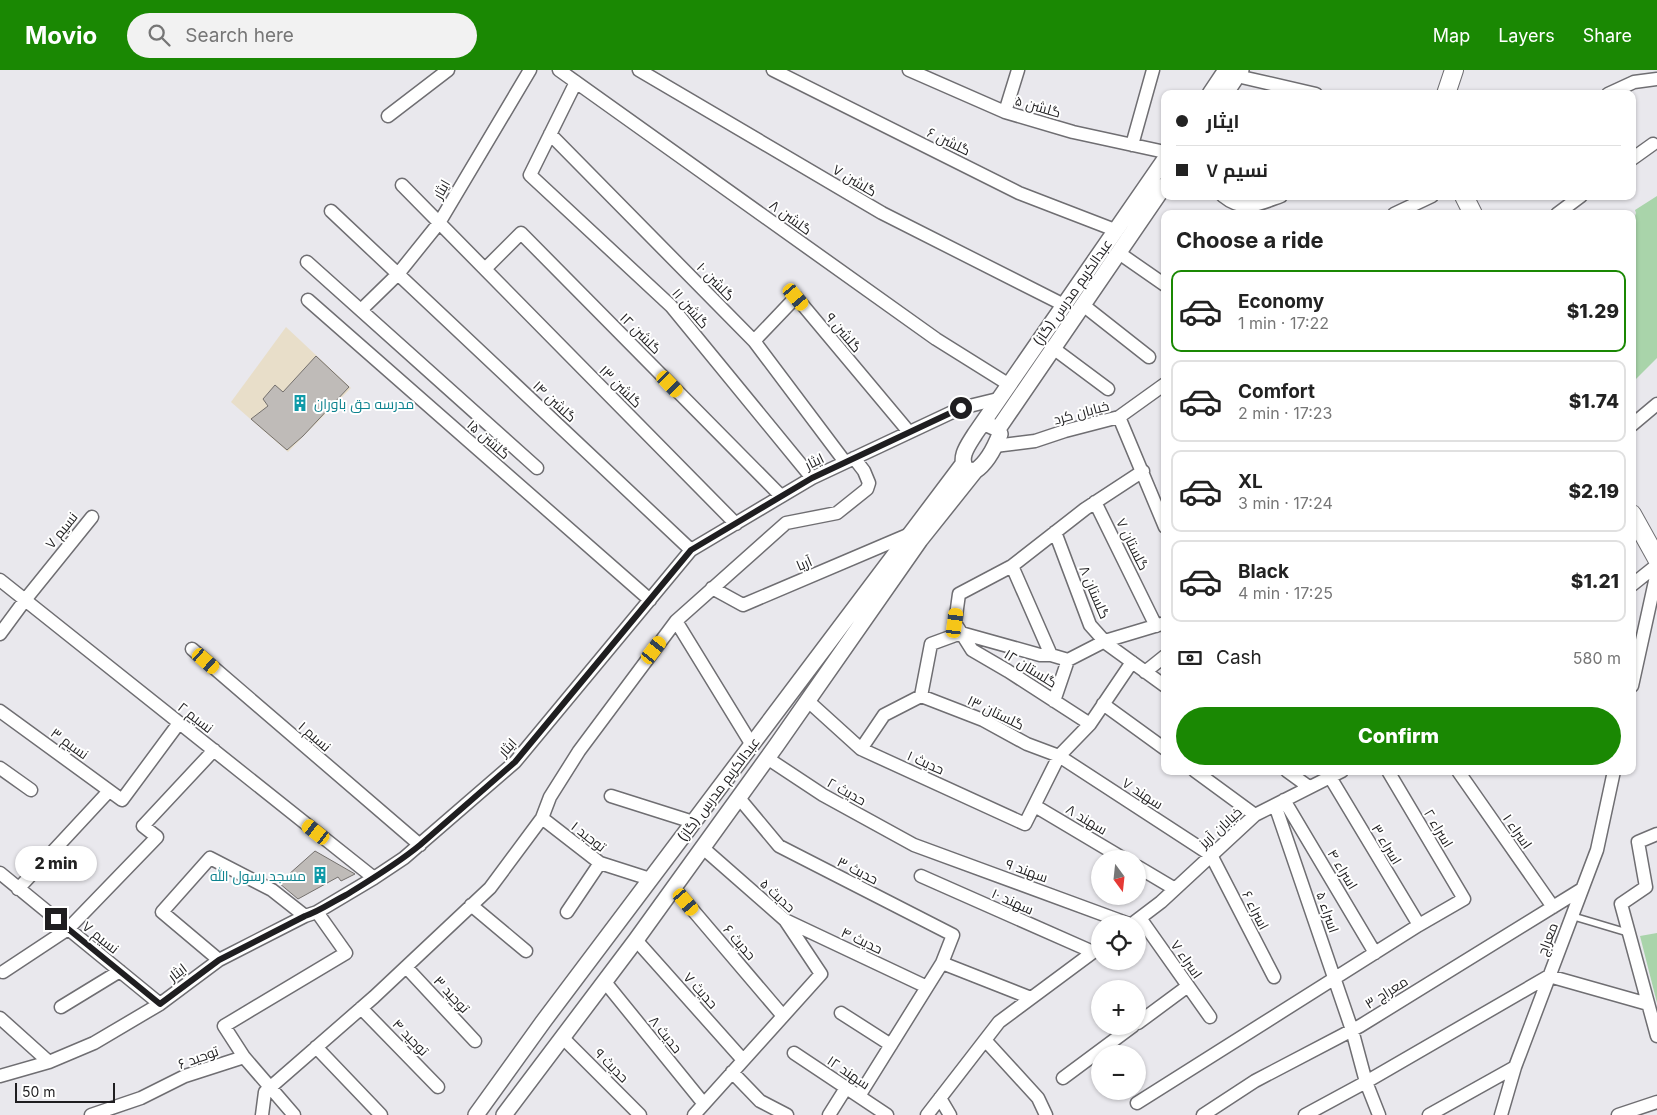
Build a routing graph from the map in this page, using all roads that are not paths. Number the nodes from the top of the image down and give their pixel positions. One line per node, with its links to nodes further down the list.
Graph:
1 (448, 70): 19 (street)
2 (530, 70): 36 (street, ایثار)
3 (559, 70): 12 (street, گلشن ۸)
4 (638, 70): 44 (street, گلشن ۷)
5 (773, 70): 37 (street, گلشن ۶)
6 (908, 70): 18 (street, گلشن ۵)
7 (1018, 70): 18 (street)
8 (1153, 70): 22 (street)
9 (1450, 71): 16 (main road)
10 (1235, 72): 13 (street); 14 (street); 15 (street)
11 (1657, 79): 17 (street)
12 (576, 82): 20 (street); 50 (street, گلشن ۸)
13 (1215, 90)
14 (1227, 90)
15 (1301, 90)
16 (1447, 90)
17 (1617, 90)
18 (1004, 112): 22 (street, گلشن ۵)
19 (388, 116)
20 (550, 134): 47 (street, گلشن ۱۰); 65 (street, گلشن ۱۱)
21 (1653, 144): 24 (street)
22 (1132, 145): 23 (street, گلشن ۵)
23 (1161, 151)
24 (1636, 156)
25 (1161, 164): 37 (street, عبدالکریم مدرس (گاز))
26 (402, 185): 36 (street, گلشن ۱۳)
27 (1161, 191): 38 (street, عبدالکریم مدرس (گاز))
28 (1228, 200): 32 (street)
29 (1269, 200): 32 (street)
30 (1424, 200): 33 (street)
31 (1576, 200): 34 (street)
32 (1240, 205)
33 (1402, 210)
34 (1562, 210)
35 (331, 211): 41 (street, گلشن ۱۴)
36 (439, 223): 40 (street, گلشن ۱۳); 41 (street, ایثار)
37 (1115, 230): 44 (street, عبدالکریم مدرس (گاز))
38 (1118, 252): 42 (street); 45 (street, عبدالکریم مدرس (گاز))
39 (308, 262): 46 (street)
40 (485, 269): 66 (street, گلشن ۱۲); 71 (street, گلشن ۱۳)
41 (398, 274): 46 (street, ایثار); 74 (street, گلشن ۱۴)
42 (1161, 282)
43 (308, 300): 83 (street, گلشن ۱۵)
44 (1064, 305): 50 (street, عبدالکریم مدرس (گاز))
45 (1083, 305): 48 (street, عبدالکریم مدرس (گاز)); 49 (street)
46 (361, 310): 63 (street)
47 (754, 341): 59 (street, گلشن ۹); 61 (street, گلشن ۱۰)
48 (1053, 348): 52 (street); 58 (street, عبدالکریم مدرس (گاز))
49 (1149, 357)
50 (1008, 384): 53 (street, عبدالکریم مدرس (گاز))
51 (1161, 387): 55 (street, خیابان کرد)
52 (1108, 389)
53 (998, 399): 57 (street, عبدالکریم مدرس (گاز)); 59 (street, ایثار)
54 (1657, 404): 56 (street)
55 (1119, 417): 60 (street, خیابان کرد); 64 (street)
56 (1636, 422)
57 (981, 426): 58 (street); 62 (street, عبدالکریم مدرس (گاز))
58 (998, 428): 60 (street)
59 (909, 432): 61 (street, ایثار)
60 (995, 446): 62 (street)
61 (850, 460): 65 (street, ایثار); 81 (street, گلشن ۱۰)
62 (969, 467): 73 (street, عبدالکریم مدرس (گاز)); 98 (street, عبدالکریم مدرس (گاز))
63 (537, 468)
64 (1143, 471): 67 (street); 69 (street)
65 (812, 478): 66 (street, ایثار)
66 (781, 496): 71 (street, ایثار)
67 (1095, 502): 72 (street); 85 (street, گلستان ۷)
68 (92, 517): 82 (street, نسیم ۷)
69 (1161, 517)
70 (1636, 521): 75 (main road)
71 (736, 524): 74 (street, ایثار)
72 (1055, 532): 77 (street); 88 (street, گلستان ۸)
73 (910, 534): 81 (street, آریا); 104 (street, عبدالکریم مدرس (گاز))
74 (691, 550): 83 (street, ایثار)
75 (1657, 560)
76 (1657, 565): 80 (street)
77 (1012, 566): 86 (street); 90 (street)
78 (1657, 572): 94 (street)
79 (0, 580): 82 (street, نسیم ۲)
80 (1636, 582)
81 (712, 588): 84 (street, گلشن ۱۰)
82 (25, 600): 87 (street, نسیم ۷); 102 (street, نسیم ۲)
83 (650, 600): 129 (street, ایثار)
84 (676, 621): 104 (street); 126 (street, گلشن ۱۰)
85 (1161, 624): 88 (street)
86 (961, 633): 90 (street); 97 (street); 99 (street, گلستان ۱۲)
87 (0, 634)
88 (1105, 641): 92 (street); 93 (street, گلستان ۸)
89 (192, 649): 129 (street, نسیم ۱)
90 (1051, 655): 92 (street)
91 (1161, 659): 95 (street)
92 (1068, 660): 99 (street)
93 (1132, 662): 95 (street, گلستان ۸); 100 (street)
94 (1636, 668)
95 (1146, 672): 96 (street, گلستان ۸)
96 (1161, 683)
97 (921, 696): 106 (street); 108 (street, گلستان ۱۳)
98 (808, 701): 106 (street, حدیث ۱); 109 (street, عبدالکریم مدرس (گاز))
99 (1054, 701): 103 (street, گلستان ۱۲)
100 (1103, 704): 103 (street); 105 (street)
101 (0, 711): 120 (street, نسیم ۳)
102 (179, 723): 107 (street, نسیم ۲); 120 (street, نسیم ۳)
103 (1090, 724): 108 (street)
104 (752, 745): 109 (street); 127 (street, عبدالکریم مدرس (گاز))
105 (1161, 746)
106 (861, 749): 124 (street, حدیث ۱)
107 (214, 750): 138 (street, نسیم ۲); 153 (street)
108 (1059, 756): 124 (street); 133 (street, سهند ۷)
109 (767, 758): 122 (street, عبدالکریم مدرس (گاز)); 130 (street, حدیث ۲)
110 (0, 768): 119 (street)
111 (1200, 775): 125 (street)
112 (1292, 775): 118 (street)
113 (1334, 775): 117 (street, خیابان آریز)
114 (1390, 775): 152 (street, اسراء ۲)
115 (1461, 775): 145 (street, اسراء ۱)
116 (1613, 775): 143 (street, معراج)
117 (1330, 777): 118 (street, خیابان آریز); 152 (street, اسراء ۳)
118 (1310, 787): 123 (street, خیابان آریز)
119 (31, 790)
120 (109, 791): 141 (street)
121 (611, 796): 127 (street)
122 (739, 798): 131 (street, عبدالکریم مدرس (گاز)); 162 (street, حدیث ۳)
123 (1280, 802): 125 (street, خیابان آریز); 159 (street, اسراء ۴); 168 (street, اسراء ۵)
124 (1035, 806): 132 (street, سهند ۸)
125 (1255, 815): 133 (street, خیابان آریز)
126 (542, 818): 134 (street, توحید ۱); 144 (street, گلشن ۱۰)
127 (693, 822): 139 (street, عبدالکریم مدرس (گاز))
128 (1657, 834): 154 (street)
129 (420, 845): 138 (street, ایثار)
130 (914, 845): 148 (street, سهند ۹)
131 (703, 848): 140 (street, عبدالکریم مدرس (گاز)); 151 (street, حدیث ۵)
132 (1109, 850)
133 (1211, 855): 142 (street, خیابان آریز); 167 (street, اسراء ۶)
134 (600, 863): 139 (street, توحید ۱); 146 (street)
135 (1146, 872): 142 (street)
136 (0, 873): 141 (street, نسیم ۷)
137 (921, 876): 157 (street, سهند ۱۰)
138 (374, 878): 147 (street, ایثار)
139 (650, 879): 211 (street, عبدالکریم مدرس (گاز))
140 (674, 888): 156 (street, عبدالکریم مدرس (گاز)); 178 (street, حدیث ۶)
141 (18, 889): 153 (street, نسیم ۷)
142 (1175, 889): 149 (street, خیابان آریز)
143 (1582, 890): 145 (street, معراج ۳); 150 (street, معراج)
144 (471, 905): 158 (street); 163 (street, گلشن ۱۰)
145 (1553, 907): 182 (street, معراج ۳)
146 (567, 912)
147 (311, 914): 161 (street, ایثار); 161 (street); 191 (street)
148 (1113, 915)
149 (1143, 915)
150 (1572, 916): 154 (lane); 166 (street, معراج)
151 (785, 920): 171 (street, حدیث ۴); 178 (street, حدیث ۵)
152 (1419, 926): 159 (street)
153 (68, 929): 164 (street, نسیم ۷); 165 (street)
154 (1628, 933): 174 (street)
155 (1146, 937): 170 (street, اسراء ۷)
156 (636, 940): 169 (street, عبدالکریم مدرس (گاز)); 192 (street, حدیث ۷)
157 (1091, 948)
158 (526, 951)
159 (1375, 953): 168 (street)
160 (1091, 954): 172 (street)
161 (219, 960): 173 (street, ایثار)
162 (942, 963): 171 (street); 172 (street)
163 (406, 967): 176 (street, گلشن ۱۰); 187 (street, توحید ۳)
164 (120, 971): 173 (street, نسیم ۷); 175 (street)
165 (4, 972)
166 (1549, 976): 174 (street); 194 (street, معراج); 198 (street)
167 (1274, 978)
168 (1334, 979): 182 (street, اسراء ۵); 205 (street)
169 (605, 982): 185 (street, عبدالکریم مدرس (گاز)); 204 (street, حدیث ۸)
170 (1188, 986): 179 (street); 180 (street, اسراء ۷)
171 (927, 987): 188 (street)
172 (1031, 998): 186 (street)
173 (160, 1004): 193 (street, ایثار)
174 (1648, 1004): 184 (street)
175 (61, 1007)
176 (361, 1008): 189 (street, گلشن ۱۰); 200 (street, توحید ۴)
177 (841, 1013): 188 (street)
178 (783, 1016): 192 (street)
179 (1146, 1017)
180 (1210, 1017)
181 (0, 1018): 193 (street)
182 (1352, 1030): 198 (street, اسراء ۵); 221 (street, معراج ۳)
183 (1121, 1035): 197 (street)
184 (1657, 1036)
185 (562, 1037): 212 (street, عبدالکریم مدرس (گاز)); 213 (street, حدیث ۹)
186 (985, 1040): 203 (street); 220 (street)
187 (475, 1041)
188 (891, 1045): 202 (street)
189 (316, 1047): 199 (street, گلشن ۱۰); 210 (street)
190 (794, 1053): 201 (street, سهند ۱۲)
191 (244, 1056): 199 (street); 207 (street, توحید ۶)
192 (743, 1060): 195 (street)
193 (49, 1062): 196 (street, ایثار)
194 (1515, 1067): 224 (street); 225 (street, معراج)
195 (732, 1072): 204 (street); 215 (street)
196 (0, 1076)
197 (1063, 1078)
198 (1366, 1082): 222 (street); 223 (street, اسراء ۵)
199 (270, 1087): 208 (street); 209 (street)
200 (438, 1087)
201 (846, 1088): 202 (street, سهند ۱۲); 216 (street)
202 (859, 1096): 217 (street, سهند ۱۲)
203 (940, 1098): 218 (street); 219 (street)
204 (704, 1104): 214 (street)
205 (1137, 1104)
206 (1652, 1107): 226 (street)
207 (91, 1115)
208 (262, 1115)
209 (294, 1115)
210 (381, 1115)
211 (476, 1115)
212 (504, 1115)
213 (640, 1115)
214 (694, 1115)
215 (787, 1115)
216 (829, 1115)
217 (887, 1115)
218 (926, 1115)
219 (950, 1115)
220 (1046, 1115)
221 (1203, 1115)
222 (1306, 1115)
223 (1380, 1115)
224 (1429, 1115)
225 (1501, 1115)
226 (1618, 1115)

